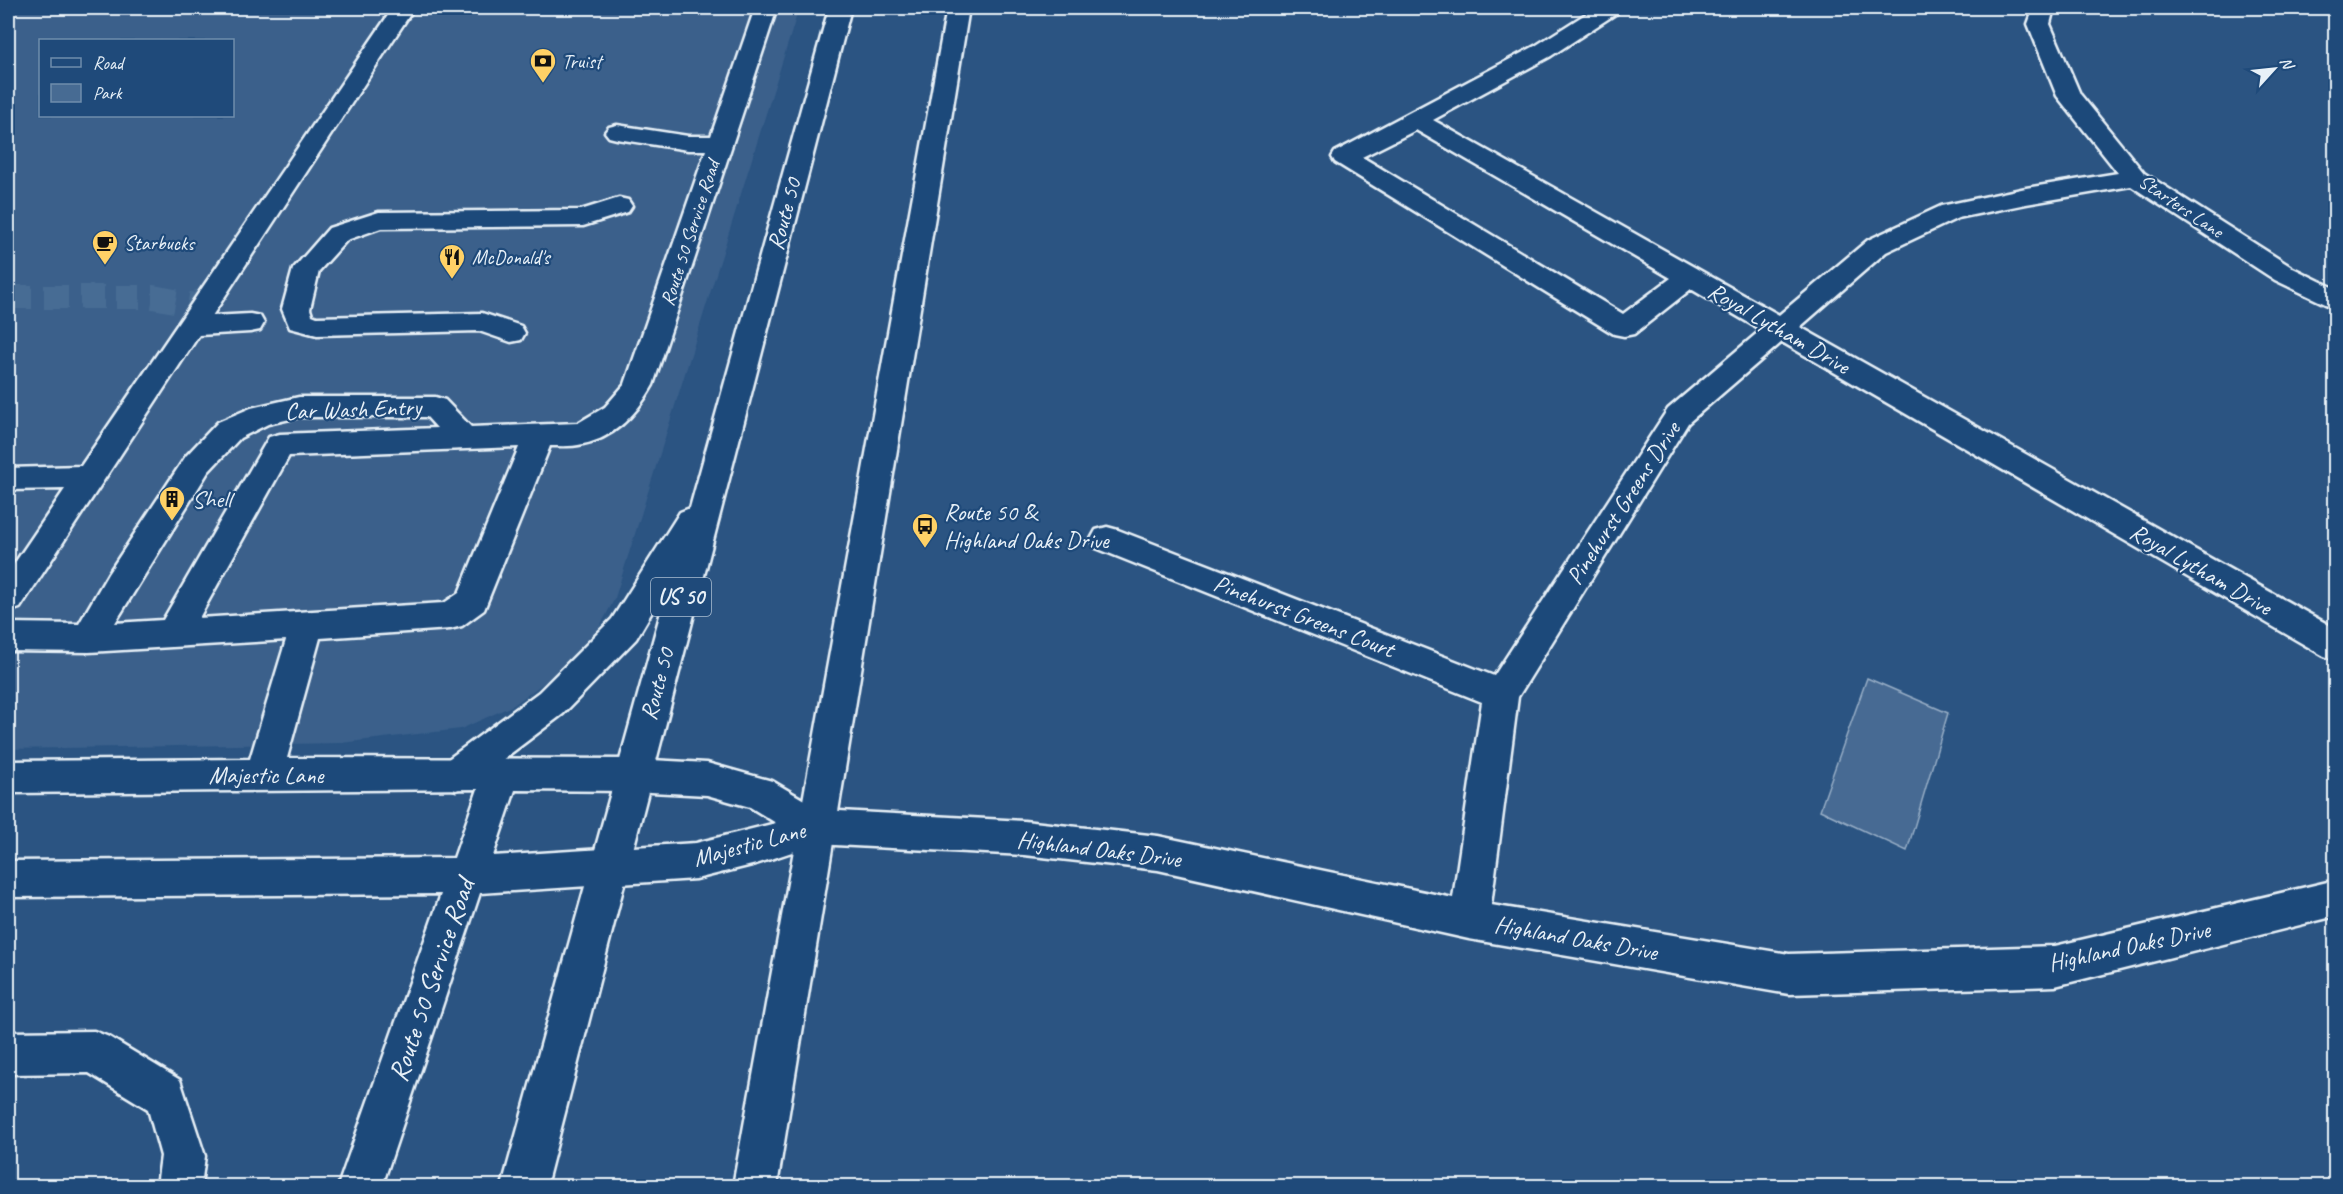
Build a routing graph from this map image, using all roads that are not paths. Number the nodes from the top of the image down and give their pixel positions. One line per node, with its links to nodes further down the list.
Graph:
1 (403, 8): 15 (main road)
2 (765, 8): 9 (main road, Route 50 Service Road)
3 (840, 8): 22 (main road, Route 50 / US 50)
4 (958, 8): 36 (main road)
5 (1609, 8): 7 (main road)
6 (2044, 8): 10 (main road, Starters Lane)
7 (1416, 120): 12 (main road, Royal Lytham Drive); 12 (main road)
8 (617, 132): 9 (main road)
9 (720, 143): 18 (main road, Route 50 Service Road)
10 (2135, 178): 13 (main road, Starters Lane); 16 (main road, Pinehurst Greens Drive)
11 (619, 206): 17 (main road)
12 (1690, 277): 16 (main road, Royal Lytham Drive)
13 (2336, 300)
14 (250, 323): 15 (main road)
15 (189, 326): 20 (main road)
16 (1781, 329): 29 (main road, Royal Lytham Drive); 30 (main road, Pinehurst Greens Drive)
17 (511, 333)
18 (538, 438): 19 (main road); 25 (main road)
19 (465, 440): 26 (main road); 28 (main road, Car Wash Entry)
20 (89, 477): 21 (main road); 24 (main road)
21 (8, 479)
22 (709, 491): 31 (main road); 34 (main road, Route 50 / US 50)
23 (1107, 539): 30 (main road, Pinehurst Greens Court)
24 (8, 599)
25 (307, 624): 26 (main road); 33 (main road)
26 (174, 631): 28 (main road)
27 (8, 637): 28 (main road)
28 (89, 638)
29 (2336, 646)
30 (1501, 694): 41 (main road, Pinehurst Greens Drive)
31 (456, 774): 32 (main road, Majestic Lane); 33 (main road, Majestic Lane)
32 (502, 774): 34 (main road, Majestic Lane); 38 (main road, Route 50 Service Road)
33 (263, 775): 35 (main road, Majestic Lane)
34 (632, 775): 36 (main road, Majestic Lane); 37 (main road, Route 50 / US 50)
35 (8, 777)
36 (816, 827): 37 (main road, Majestic Lane); 41 (main road, Highland Oaks Drive); 46 (main road)
37 (609, 868): 38 (main road, Majestic Lane); 45 (main road, Route 50 / US 50)
38 (467, 876): 39 (main road, Majestic Lane); 44 (main road, Route 50 Service Road)
39 (8, 879)
40 (2336, 898): 41 (main road, Highland Oaks Drive)
41 (1469, 920)
42 (8, 1053): 43 (main road)
43 (179, 1186)
44 (360, 1186)
45 (524, 1186)
46 (755, 1186)

